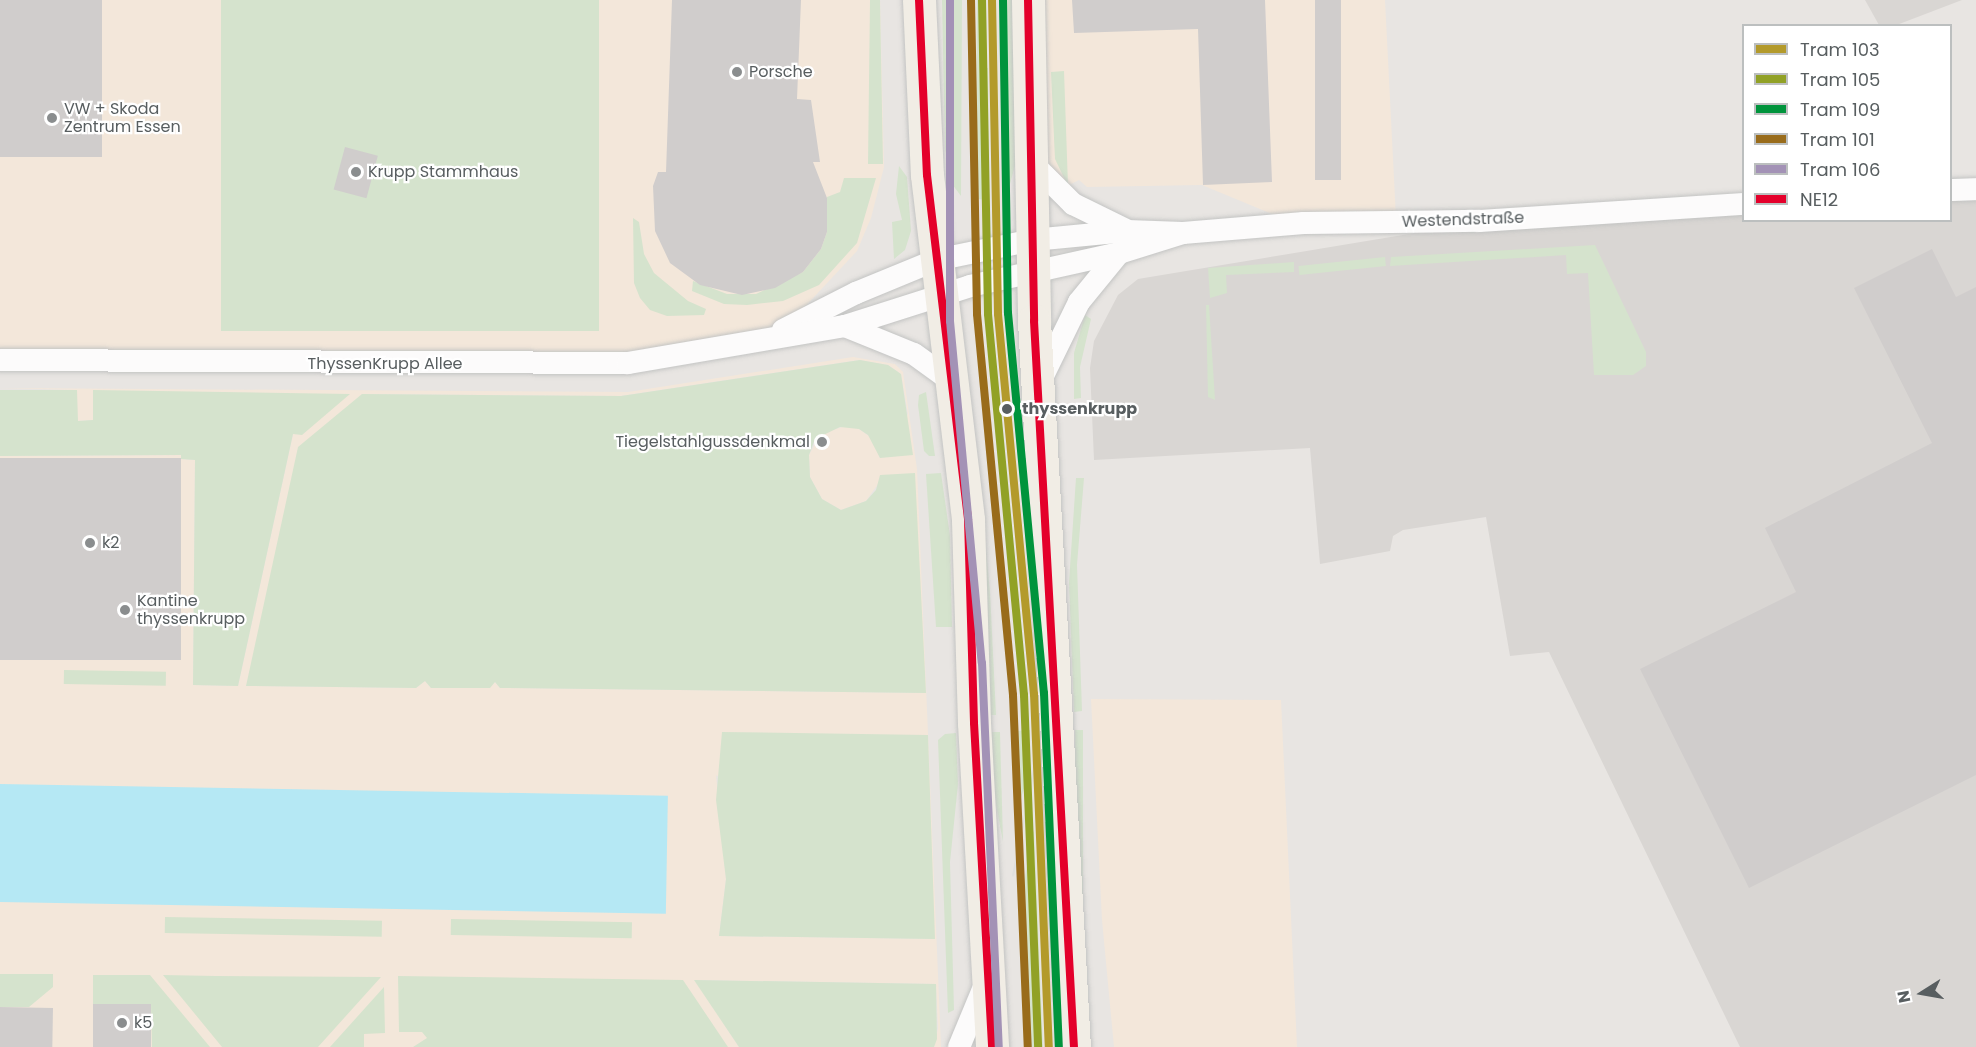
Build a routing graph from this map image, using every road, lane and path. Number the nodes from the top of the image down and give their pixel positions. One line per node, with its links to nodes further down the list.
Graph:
1 (919, 0): 11 (main road)
2 (1028, 0): 3 (main road)
3 (1034, 165): 7 (street, Westendstraße); 9 (main road)
4 (1976, 189): 5 (street)
5 (1952, 190)
6 (1742, 204): 8 (street, Westendstraße)
7 (1127, 231): 8 (street, Westendstraße); 9 (street, Westendstraße)
8 (1183, 233): 10 (street, Westendstraße)
9 (1033, 240): 11 (street, Westendstraße); 12 (main road)
10 (1119, 253): 12 (street, Westendstraße); 19 (street)
11 (936, 260): 13 (street, Westendstraße); 14 (main road)
12 (1033, 272): 14 (street, Westendstraße); 19 (main road)
13 (891, 277): 16 (street, ThyssenKrupp Allee)
14 (941, 295): 15 (street, ThyssenKrupp Allee); 18 (main road)
15 (845, 326): 16 (street, ThyssenKrupp Allee); 18 (street)
16 (767, 338): 17 (street, ThyssenKrupp Allee)
17 (0, 360)
18 (954, 383): 20 (main road)
19 (1039, 385): 23 (main road)
20 (987, 980): 21 (street); 22 (main road)
21 (959, 1047)
22 (992, 1047)
23 (1074, 1047)

